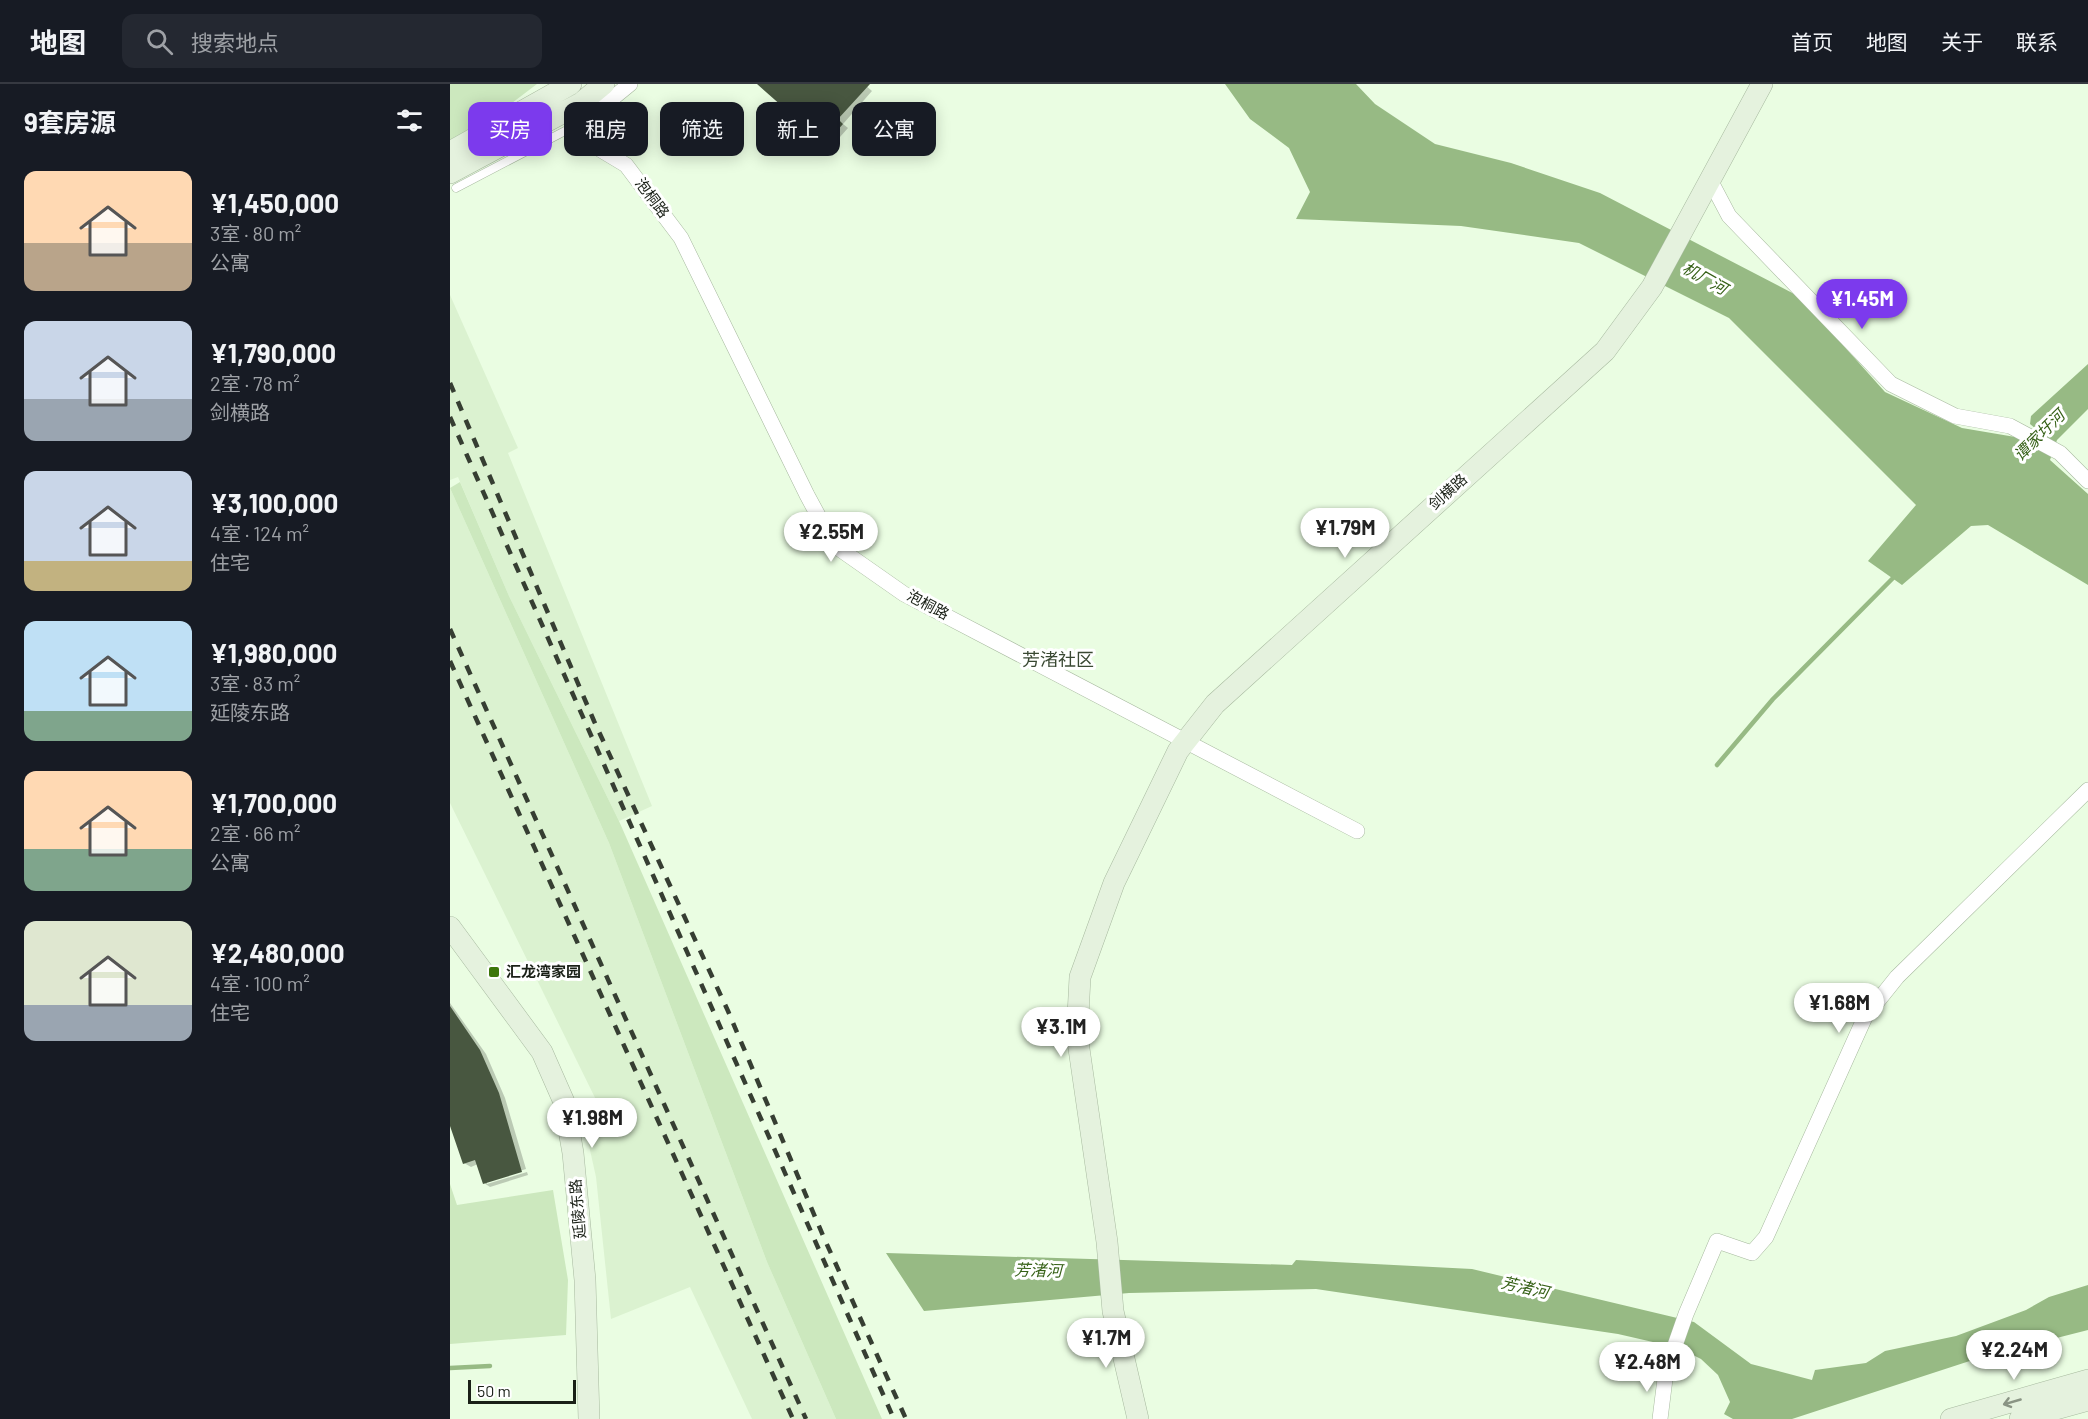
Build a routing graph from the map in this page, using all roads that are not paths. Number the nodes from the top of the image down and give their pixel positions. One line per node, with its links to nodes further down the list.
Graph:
1 (571, 84): 7 (street)
2 (604, 84): 10 (street)
3 (630, 84): 5 (street)
4 (1762, 84): 9 (street, 剑横路)
5 (608, 102)
6 (564, 130): 10 (lane)
7 (450, 152)
8 (612, 156): 12 (street, 泡桐路)
9 (1710, 180): 11 (street); 12 (street, 剑横路)
10 (453, 181)
11 (2088, 480)
12 (1186, 741): 14 (street, 泡桐路); 19 (street, 剑横路)
13 (2088, 790): 20 (street)
14 (1357, 831)
15 (450, 927): 18 (street, 延陵东路)
16 (2088, 1380): 21 (street, one-way to 21)
17 (2088, 1400): 22 (street)
18 (589, 1419)
19 (1138, 1419)
20 (1660, 1419)
21 (1951, 1419)
22 (2020, 1419)

